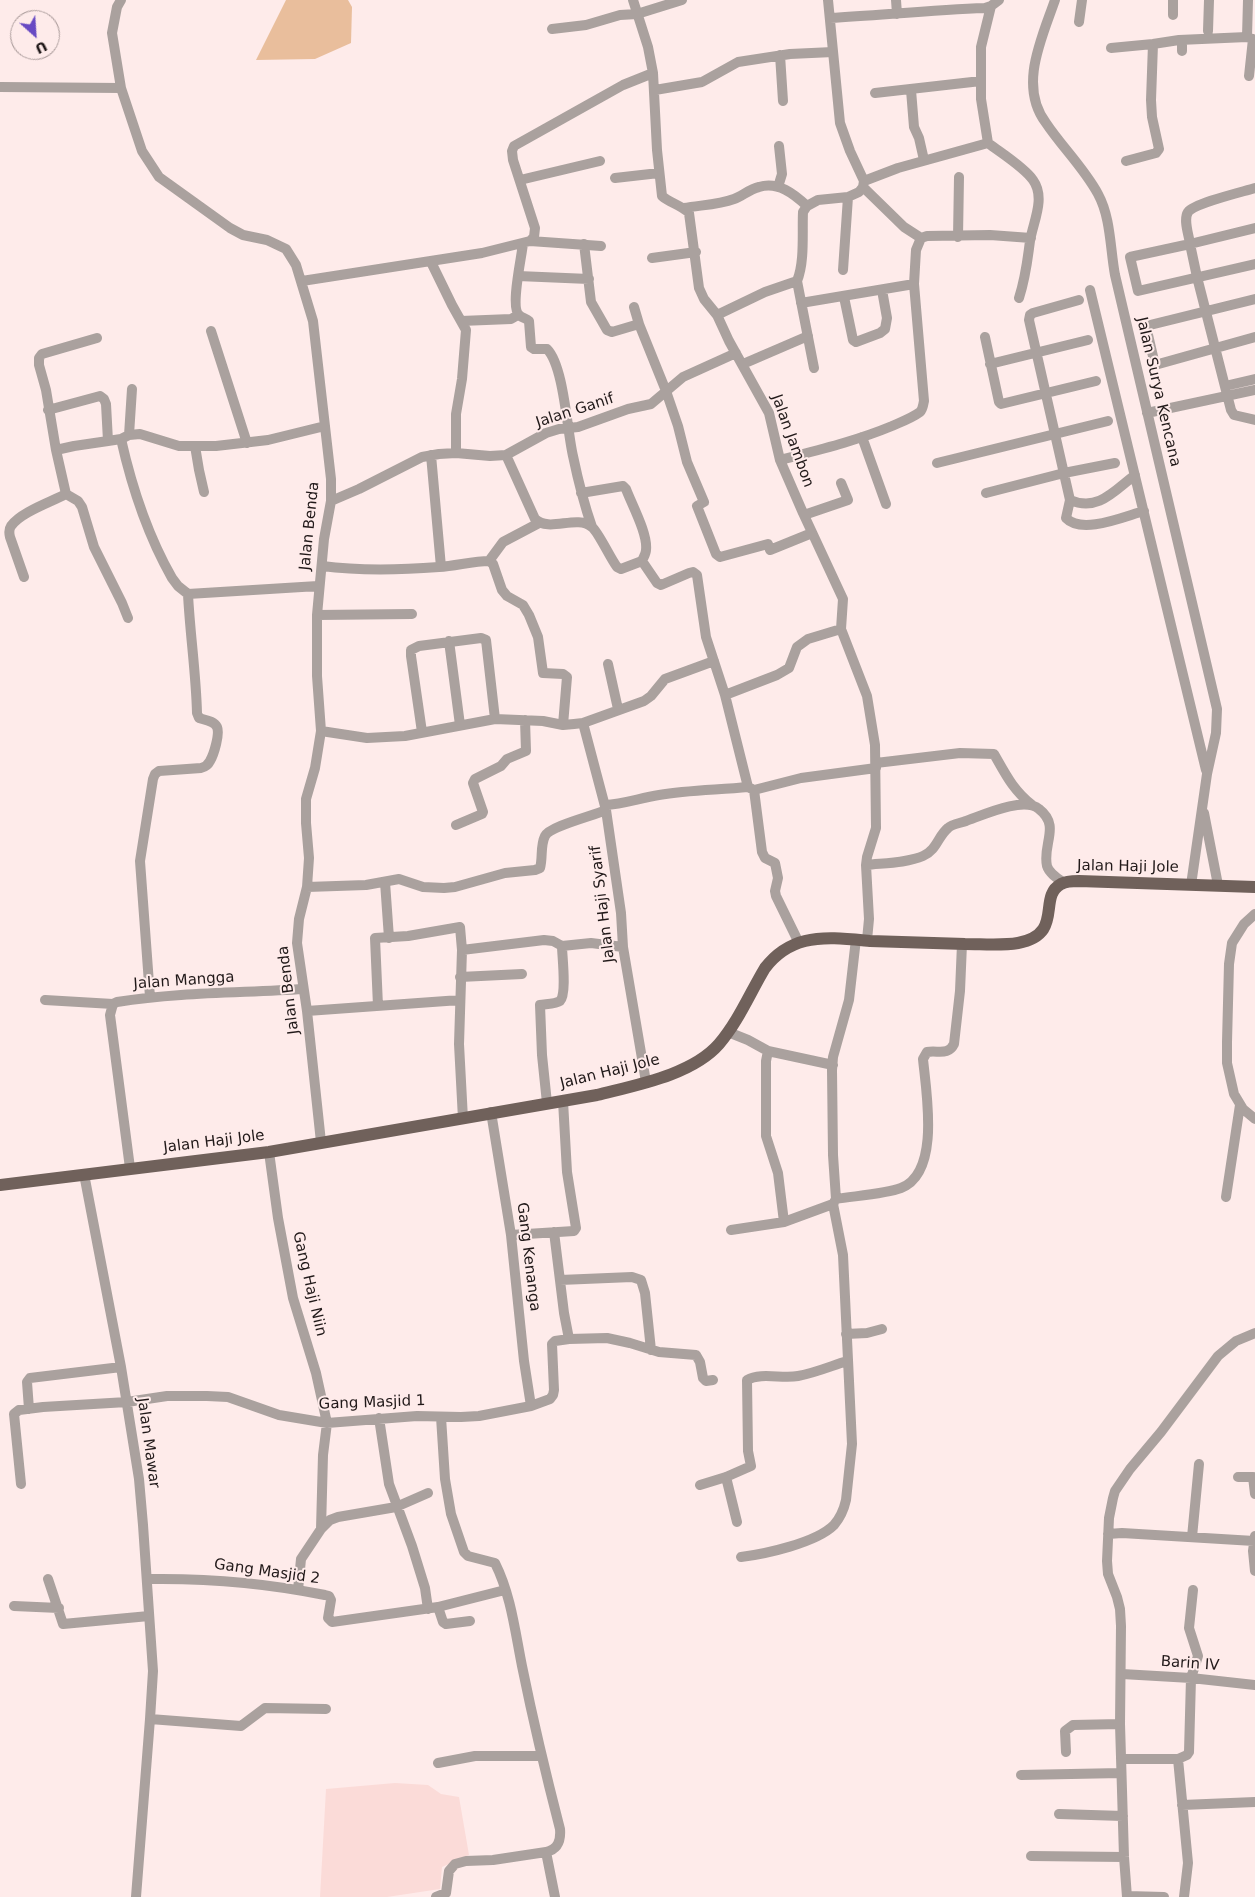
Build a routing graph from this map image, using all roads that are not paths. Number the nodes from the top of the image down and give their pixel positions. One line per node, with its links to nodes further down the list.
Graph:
1 (121, 0): 30 (street, Jalan Benda)
2 (633, 0): 12 (street)
3 (682, 0): 12 (street)
4 (828, 0): 15 (street)
5 (896, 0): 13 (street)
6 (1055, 0): 102 (street, Jalan Surya Kencana)
7 (1082, 0): 16 (street)
8 (1173, 0): 14 (street)
9 (1209, 0): 18 (street)
10 (1248, 0): 19 (street)
11 (995, 3): 13 (street); 28 (street)
12 (637, 14): 17 (street); 26 (street)
13 (897, 14): 15 (street)
14 (1173, 15)
15 (830, 18): 24 (street)
16 (1079, 22)
17 (552, 29)
18 (1208, 31)
19 (1252, 39): 20 (street); 27 (street)
20 (1182, 40): 21 (street); 23 (street)
21 (1153, 44): 22 (street); 39 (street)
22 (1112, 48)
23 (1182, 51)
24 (833, 52): 25 (street); 44 (street)
25 (780, 55): 31 (street); 34 (street)
26 (654, 74): 31 (street); 43 (street)
27 (1250, 76)
28 (981, 82): 32 (street); 35 (street)
29 (0, 87): 30 (street)
30 (121, 88): 67 (street, Jalan Benda)
31 (655, 90): 40 (street)
32 (911, 90): 33 (street); 37 (street)
33 (875, 93)
34 (783, 102)
35 (988, 143): 37 (street); 53 (street)
36 (779, 146): 45 (street)
37 (924, 160): 44 (street)
38 (600, 161): 43 (street)
39 (1126, 161)
40 (659, 173): 42 (street); 49 (street)
41 (960, 177): 51 (street)
42 (615, 178)
43 (520, 180): 54 (street)
44 (863, 184): 47 (street); 52 (street)
45 (778, 187): 48 (street); 49 (street)
46 (1255, 188): 56 (street)
47 (848, 197): 48 (street); 62 (street)
48 (807, 206): 66 (street)
49 (684, 208): 58 (street, Jalan Jambon)
50 (1255, 228): 56 (street)
51 (958, 237): 52 (street); 53 (street)
52 (921, 238): 68 (street)
53 (1030, 238): 72 (street)
54 (526, 242): 55 (street); 60 (street); 63 (street)
55 (584, 244): 57 (street); 65 (street)
56 (1190, 244): 64 (street); 64 (street)
57 (601, 246)
58 (696, 252): 59 (street); 79 (street, Jalan Jambon)
59 (652, 258)
60 (431, 262): 67 (street); 80 (street)
61 (1255, 264): 64 (street)
62 (844, 270)
63 (518, 276): 65 (street); 78 (street)
64 (1197, 277): 77 (street)
65 (589, 279): 81 (street)
66 (797, 281): 75 (street); 79 (street)
67 (302, 282): 105 (street, Jalan Benda)
68 (914, 284): 69 (street); 109 (street)
69 (882, 290): 71 (street); 71 (street)
70 (1090, 290): 121 (street)
71 (844, 296): 75 (street)
72 (1019, 298)
73 (1255, 299): 77 (street)
74 (1079, 300): 90 (street)
75 (801, 303): 83 (street)
76 (634, 307): 81 (street)
77 (1206, 312): 88 (street); 88 (street)
78 (518, 315): 80 (street); 106 (street)
79 (717, 316): 89 (street, Jalan Jambon)
80 (461, 321): 114 (street)
81 (639, 324): 98 (street)
82 (211, 331): 111 (street)
83 (808, 336): 91 (street); 93 (street)
84 (985, 337): 92 (street)
85 (1255, 337): 88 (street)
86 (97, 338): 101 (street)
87 (1088, 340): 90 (street)
88 (1216, 349): 99 (street)
89 (736, 353): 91 (street, Jalan Jambon); 98 (street, Jalan Ganif)
90 (1036, 353): 92 (street); 100 (street)
91 (743, 364): 117 (street, Jalan Jambon)
92 (990, 364): 100 (street)
93 (814, 368)
94 (1255, 379): 99 (street)
95 (1096, 381): 100 (street)
96 (132, 389): 108 (street)
97 (1255, 390): 99 (street)
98 (666, 391): 106 (street, Jalan Ganif); 134 (street)
99 (1226, 391): 102 (street); 103 (street)
100 (1045, 393): 107 (street)
101 (48, 410): 110 (street); 113 (street)
102 (1147, 413): 159 (street, Jalan Surya Kencana)
103 (1255, 420)
104 (1108, 421): 107 (street)
105 (325, 426): 111 (street); 128 (street, Jalan Benda)
106 (567, 428): 116 (street, Jalan Ganif); 124 (street)
107 (1054, 433): 118 (street); 120 (street)
108 (125, 437): 110 (street); 112 (street); 141 (street)
109 (862, 437): 117 (street); 129 (street)
110 (108, 441): 113 (street)
111 (247, 443): 112 (street)
112 (195, 446): 123 (street)
113 (56, 450): 126 (street)
114 (456, 453): 115 (street, Jalan Ganif); 116 (street, Jalan Ganif)
115 (431, 455): 128 (street, Jalan Ganif); 138 (street)
116 (506, 455): 132 (street)
117 (780, 460): 131 (street, Jalan Jambon)
118 (937, 463)
119 (1115, 463): 120 (street)
120 (1064, 473): 125 (street); 127 (street)
121 (1135, 475): 127 (street); 130 (street)
122 (841, 483): 131 (street)
123 (204, 492)
124 (581, 492): 133 (street); 136 (street)
125 (986, 493)
126 (66, 494): 139 (street); 144 (street)
127 (1070, 500): 130 (street)
128 (331, 501): 137 (street, Jalan Benda)
129 (886, 504)
130 (1144, 510): 159 (street)
131 (804, 515): 134 (street, Jalan Jambon)
132 (539, 523): 133 (street); 135 (street)
133 (592, 527): 136 (street)
134 (812, 533): 145 (street, Jalan Jambon)
135 (489, 561): 138 (street); 154 (street)
136 (642, 561): 147 (street)
137 (322, 566): 138 (street); 140 (street, Jalan Benda)
138 (441, 567)
139 (24, 577)
140 (318, 586): 141 (street); 143 (street, Jalan Benda)
141 (188, 594): 183 (street)
142 (412, 614): 143 (street)
143 (316, 615): 156 (street, Jalan Benda)
144 (128, 618)
145 (841, 629): 149 (street); 158 (street, Jalan Jambon)
146 (449, 641): 151 (street); 155 (street); 157 (street)
147 (714, 661): 149 (street); 150 (street)
148 (608, 664): 150 (street)
149 (726, 695): 160 (street)
150 (618, 709): 153 (street)
151 (495, 719): 152 (street); 155 (street)
152 (524, 720): 154 (street); 164 (street)
153 (583, 723): 154 (street); 162 (street, Jalan Haji Syarif)
154 (563, 724)
155 (460, 725): 157 (street)
156 (321, 731): 157 (street); 170 (street, Jalan Benda)
157 (422, 732)
158 (876, 766): 160 (street); 161 (street); 165 (street, Jalan Jambon)
159 (1207, 774): 163 (street, Jalan Surya Kencana)
160 (751, 788): 162 (street); 175 (street)
161 (1032, 805): 165 (street); 167 (street)
162 (606, 808): 166 (street); 178 (street, Jalan Haji Syarif)
163 (1203, 810): 168 (street, Jalan Surya Kencana); 169 (street, Jalan Surya Kencana)
164 (456, 825)
165 (866, 865): 174 (street, Jalan Jambon)
166 (384, 882): 170 (street); 173 (street)
167 (1063, 882): 168 (main road, Jalan Haji Jole); 176 (main road, Jalan Haji Jole)
168 (1191, 884): 169 (main road, Jalan Haji Jole)
169 (1218, 885): 171 (main road, Jalan Haji Jole)
170 (307, 887): 182 (street, Jalan Benda)
171 (1255, 887)
172 (1254, 915): 195 (street)
173 (389, 938): 179 (street); 187 (street)
174 (862, 940): 175 (main road, Jalan Haji Jole); 176 (main road, Jalan Haji Jole); 191 (street, Jalan Jambon)
175 (799, 943): 189 (main road, Jalan Haji Jole)
176 (962, 944): 205 (street)
177 (562, 946): 178 (street); 179 (street); 194 (street)
178 (622, 947): 192 (street, Jalan Haji Syarif)
179 (462, 950): 181 (street)
180 (522, 974): 181 (street)
181 (460, 977): 185 (street)
182 (303, 988): 183 (street, Jalan Mangga); 188 (street, Jalan Benda)
183 (150, 997): 186 (street, Jalan Mangga)
184 (45, 1000): 186 (street, Jalan Mangga)
185 (460, 1000): 187 (street); 197 (street)
186 (113, 1004): 201 (street)
187 (378, 1006): 188 (street)
188 (307, 1011): 199 (street, Jalan Benda)
189 (728, 1032): 190 (street); 192 (main road, Jalan Haji Jole)
190 (768, 1051): 191 (street); 206 (street)
191 (833, 1065): 205 (street, Jalan Jambon)
192 (646, 1082): 193 (main road, Jalan Haji Jole)
193 (563, 1101): 194 (main road, Jalan Haji Jole); 208 (street)
194 (547, 1103): 196 (main road, Jalan Haji Jole)
195 (1240, 1105): 198 (street); 204 (street)
196 (491, 1112): 197 (main road, Jalan Haji Jole); 209 (street, Gang Kenanga)
197 (463, 1119): 199 (main road, Jalan Haji Jole)
198 (1255, 1119)
199 (321, 1142): 200 (main road, Jalan Haji Jole)
200 (268, 1152): 201 (main road, Jalan Haji Jole); 224 (street, Gang Haji Niin)
201 (130, 1168): 202 (main road, Jalan Haji Jole)
202 (84, 1174): 203 (main road, Jalan Haji Jole); 217 (street, Jalan Mawar)
203 (0, 1185)
204 (1226, 1197)
205 (835, 1202): 206 (street); 212 (street, Jalan Jambon)
206 (784, 1222): 207 (street)
207 (731, 1230)
208 (554, 1232): 209 (street); 210 (street)
209 (511, 1235): 220 (street, Gang Kenanga)
210 (560, 1280): 214 (street); 215 (street)
211 (882, 1329): 212 (street)
212 (846, 1334): 216 (street, Jalan Jambon)
213 (1255, 1334): 236 (street)
214 (569, 1339): 215 (street); 220 (street, Gang Masjid 1)
215 (651, 1350): 218 (street)
216 (847, 1361): 226 (street); 239 (street, Jalan Jambon)
217 (122, 1367): 219 (street, Jalan Mawar); 221 (street)
218 (713, 1380)
219 (127, 1402): 221 (street, Gang Masjid 1); 224 (street, Gang Masjid 1); 242 (street, Jalan Mawar)
220 (531, 1406): 222 (street, Gang Masjid 1)
221 (29, 1409): 229 (street)
222 (441, 1417): 223 (street, Gang Masjid 1); 244 (street)
223 (379, 1418): 224 (street, Gang Masjid 1); 233 (street)
224 (326, 1423): 235 (street, Gang Haji Niin)
225 (1199, 1464): 237 (street)
226 (726, 1477): 230 (street); 234 (street)
227 (1238, 1477): 228 (street)
228 (1254, 1477): 232 (street)
229 (21, 1484)
230 (700, 1485)
231 (428, 1493): 233 (street)
232 (1255, 1494)
233 (396, 1507): 235 (street); 248 (street)
234 (737, 1522)
235 (321, 1528): 243 (street)
236 (1108, 1534): 237 (street); 251 (street)
237 (1192, 1537): 238 (street)
238 (1254, 1545): 240 (street)
239 (741, 1557)
240 (1255, 1571)
241 (48, 1579): 247 (street)
242 (147, 1579): 243 (street, Gang Masjid 2); 249 (street, Jalan Mawar)
243 (298, 1590): 248 (street, Gang Masjid 2)
244 (505, 1590): 248 (street, Gang Masjid 2); 258 (street)
245 (1193, 1590): 252 (street)
246 (14, 1606): 247 (street)
247 (59, 1608): 249 (street)
248 (433, 1608): 250 (street)
249 (149, 1616): 255 (street, Jalan Mawar)
250 (470, 1621)
251 (1122, 1674): 252 (street, Barin IV); 256 (street)
252 (1191, 1678): 253 (street, Barin IV); 260 (street)
253 (1255, 1685)
254 (326, 1709): 255 (street)
255 (150, 1719): 271 (street, Jalan Mawar)
256 (1120, 1724): 257 (street); 259 (street)
257 (1066, 1752)
258 (542, 1756): 261 (street); 268 (street)
259 (1121, 1759): 260 (street); 262 (street)
260 (1178, 1759): 265 (street)
261 (438, 1763)
262 (1121, 1773): 263 (street); 267 (street)
263 (1021, 1775)
264 (1255, 1802): 265 (street)
265 (1182, 1805): 276 (street)
266 (1059, 1814): 267 (street)
267 (1123, 1816): 270 (street)
268 (546, 1852): 272 (street); 273 (street)
269 (1031, 1856): 270 (street)
270 (1124, 1857): 274 (street)
271 (136, 1897)
272 (436, 1897)
273 (555, 1897)
274 (1127, 1897): 275 (street)
275 (1164, 1897)
276 (1184, 1897)

